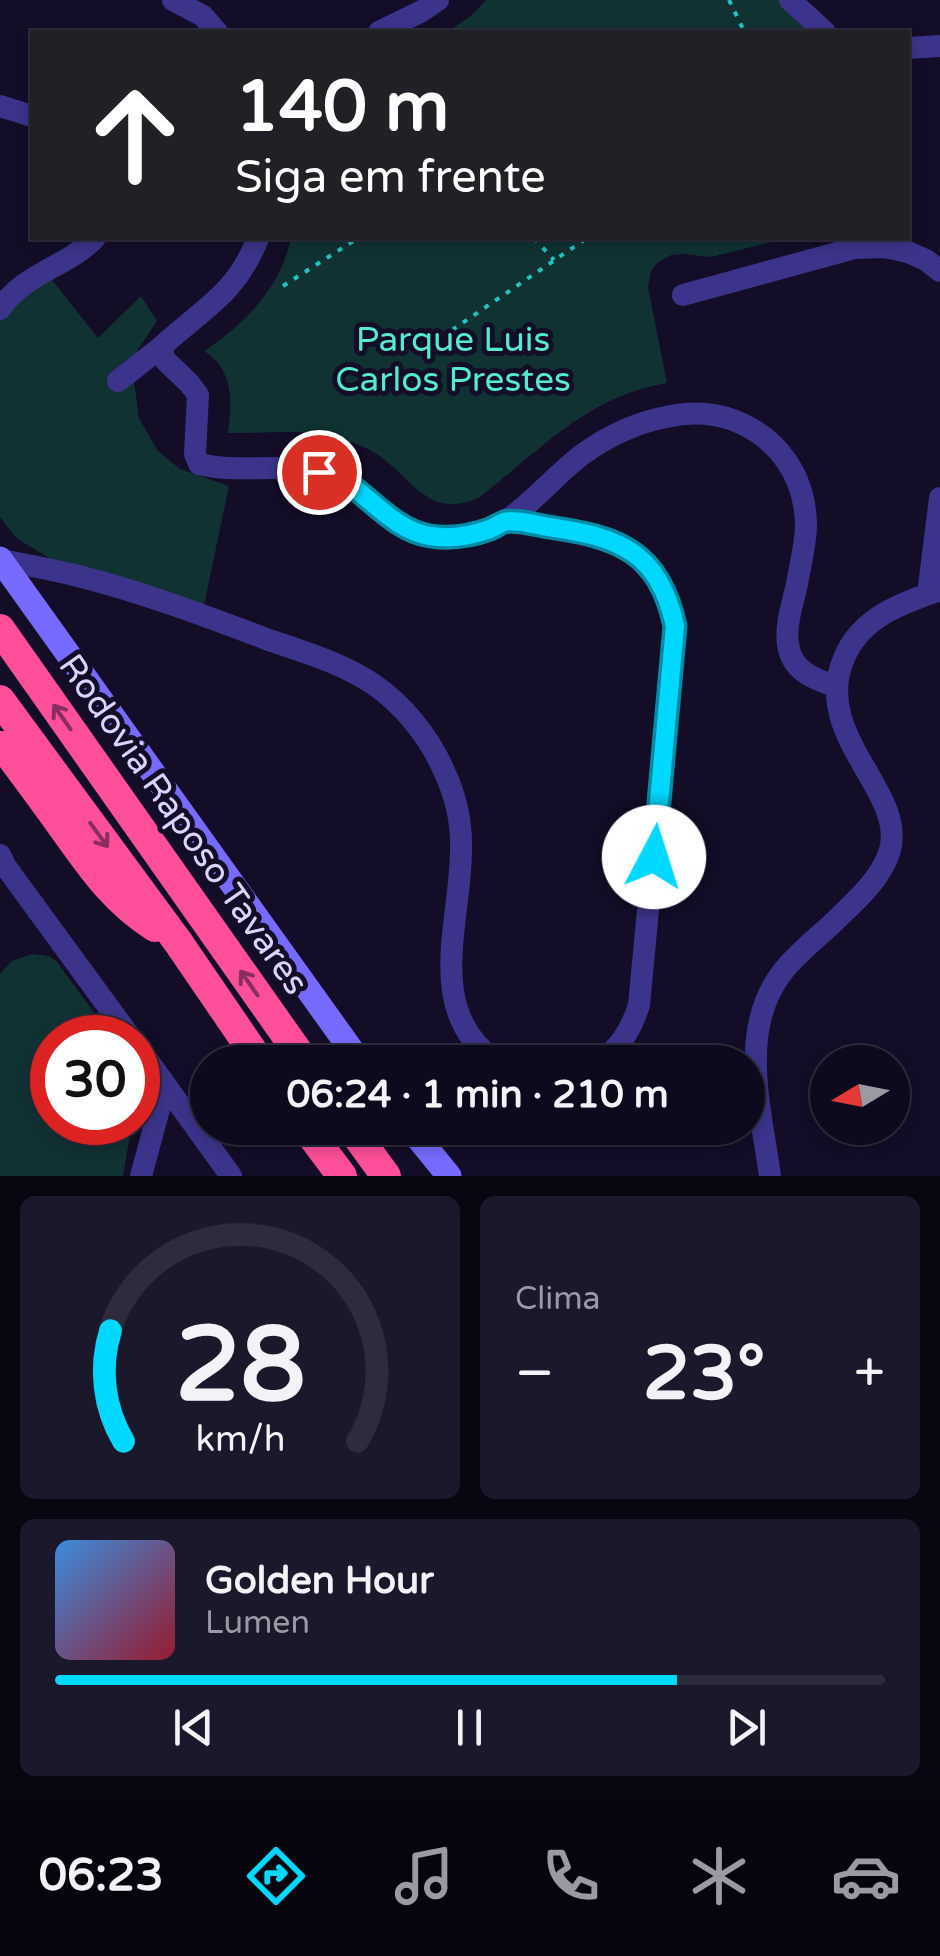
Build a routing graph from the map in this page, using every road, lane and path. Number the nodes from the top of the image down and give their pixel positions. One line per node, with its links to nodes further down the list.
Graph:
1 (174, 0): 5 (street)
2 (438, 0): 6 (street)
3 (729, 0): 7 (path)
4 (793, 1): 8 (street)
5 (214, 30)
6 (383, 30)
7 (746, 30)
8 (824, 30)
9 (940, 46): 10 (street)
10 (910, 48)
11 (0, 106): 12 (street)
12 (30, 115)
13 (93, 240): 22 (street)
14 (257, 240): 23 (street)
15 (355, 240): 20 (path)
16 (536, 240): 18 (path)
17 (583, 240): 18 (path)
18 (554, 260): 24 (path)
19 (940, 271): 21 (street)
20 (283, 286)
21 (683, 294)
22 (0, 310)
23 (160, 348): 25 (street); 27 (street)
24 (420, 352)
25 (118, 380)
26 (940, 498): 29 (street)
27 (506, 521): 31 (street); 41 (street)
28 (0, 560): 39 (main road); 40 (street)
29 (934, 592): 31 (street)
30 (0, 629): 38 (highway, Rodovia Raposo Tavares, one-way to 30)
31 (835, 686): 52 (street)
32 (0, 700): 35 (highway, Rodovia Raposo Tavares, one-way to 35)
33 (1, 745): 35 (highway)
34 (2, 870): 36 (street)
35 (178, 942): 37 (highway, Rodovia Raposo Tavares)
36 (113, 1015)
37 (248, 1045)
38 (293, 1045)
39 (348, 1045)
40 (476, 1045)
41 (620, 1045)
42 (160, 1080): 43 (street)
43 (165, 1087): 47 (street); 48 (street)
44 (319, 1145): 49 (highway)
45 (363, 1145): 50 (highway)
46 (424, 1145): 51 (main road)
47 (141, 1176)
48 (231, 1176)
49 (342, 1176)
50 (386, 1176)
51 (449, 1176)
52 (770, 1176)

